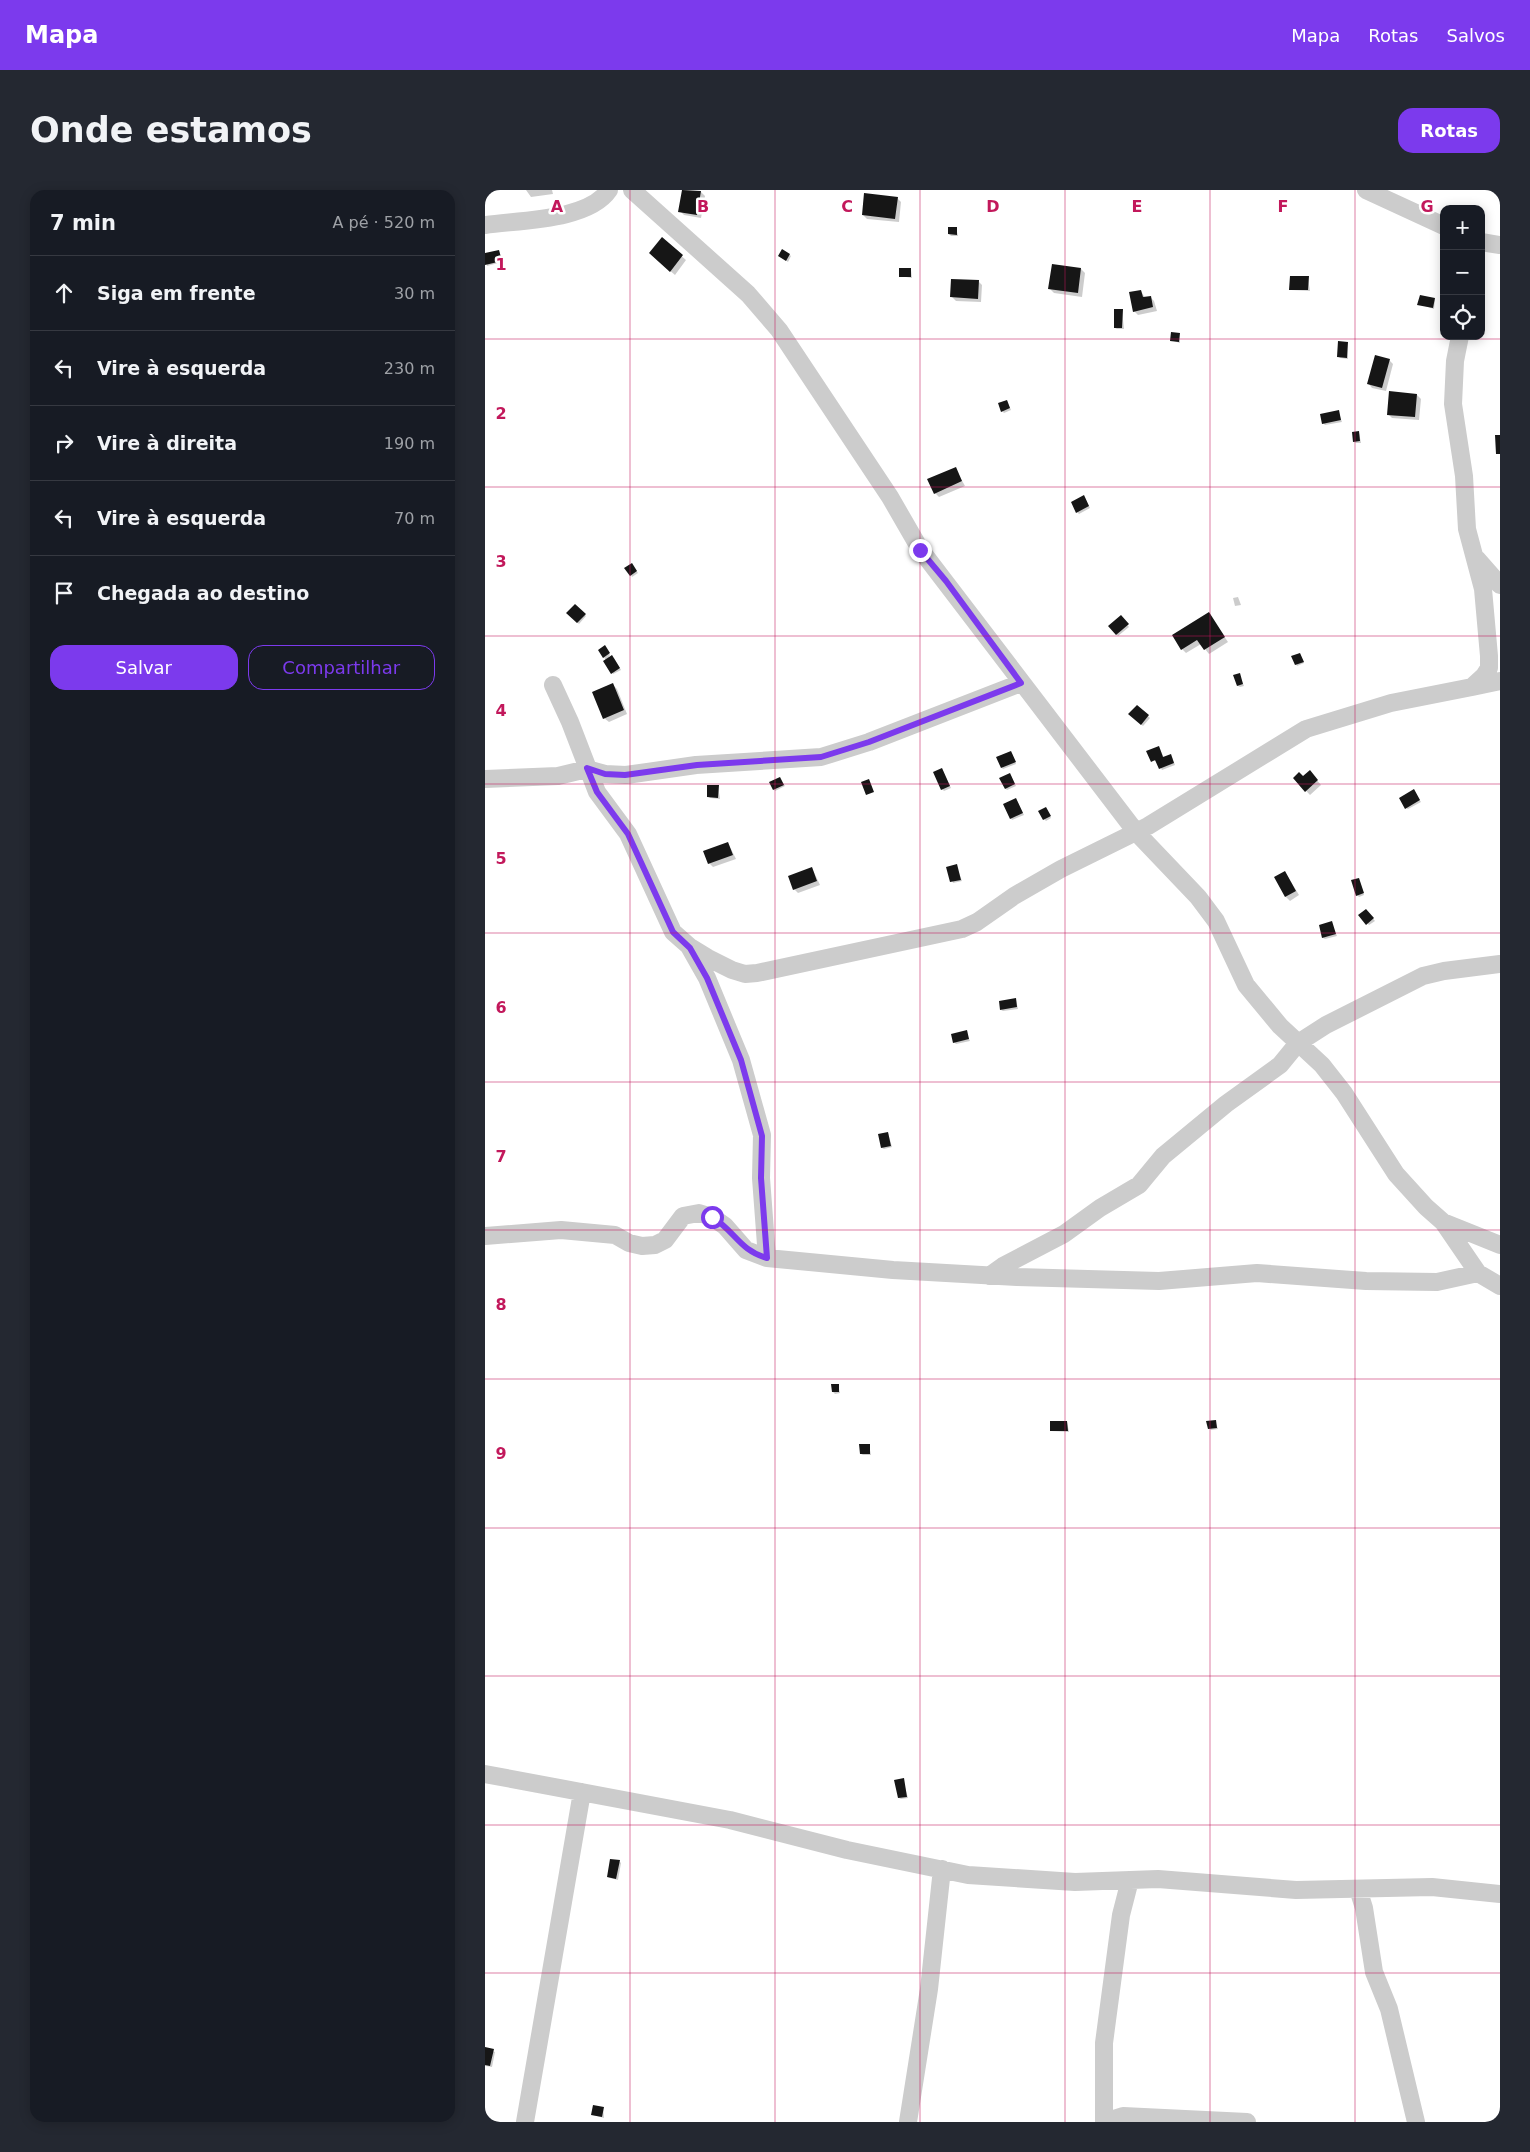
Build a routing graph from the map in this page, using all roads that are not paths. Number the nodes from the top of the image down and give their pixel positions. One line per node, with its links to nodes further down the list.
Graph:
1 (609, 190): 5 (street)
2 (632, 190): 10 (street)
3 (1366, 190): 4 (street)
4 (1440, 224)
5 (485, 225)
6 (1459, 340): 7 (street)
7 (1475, 556): 8 (street); 12 (street)
8 (1500, 585)
9 (1500, 681): 12 (street)
10 (1021, 683): 13 (street); 15 (street)
11 (553, 685): 13 (street)
12 (1472, 687): 15 (street)
13 (587, 768): 14 (street); 16 (street)
14 (485, 779)
15 (1136, 832): 16 (street); 18 (street)
16 (690, 948): 22 (street)
17 (1500, 964): 18 (street)
18 (1298, 1043): 19 (street); 24 (street)
19 (1443, 1222): 21 (street); 23 (street)
20 (485, 1236): 22 (street)
21 (1500, 1245)
22 (767, 1258): 24 (street)
23 (1478, 1273): 24 (street); 25 (street)
24 (989, 1276)
25 (1500, 1286)
26 (485, 1774): 27 (street)
27 (582, 1792): 28 (street); 32 (street)
28 (942, 1869): 29 (street); 33 (street)
29 (1130, 1880): 30 (street); 34 (street)
30 (1358, 1889): 31 (street); 36 (street)
31 (1500, 1894)
32 (525, 2122)
33 (908, 2122)
34 (1104, 2122): 35 (street)
35 (1247, 2122)
36 (1416, 2122)

